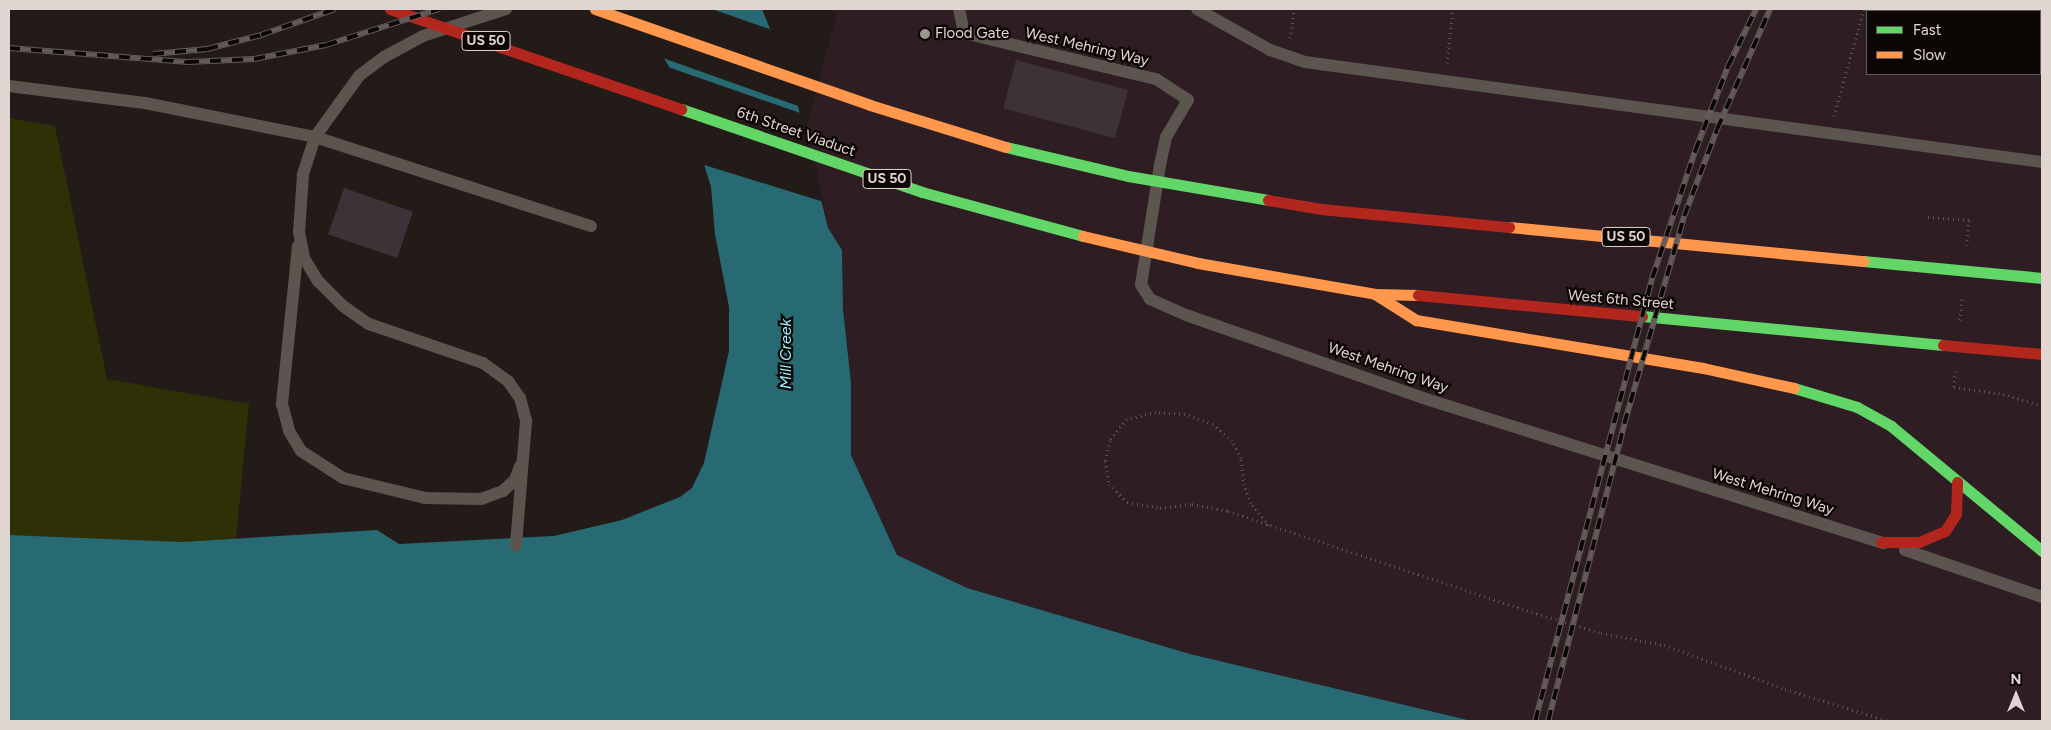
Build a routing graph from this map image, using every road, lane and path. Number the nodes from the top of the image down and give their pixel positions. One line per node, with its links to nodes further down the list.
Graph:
1 (390, 9): 20 (highway, 6th Street Viaduct / US 50)
2 (506, 9): 13 (lane)
3 (595, 9): 21 (highway, US 50)
4 (959, 9): 32 (lane, West Mehring Way)
5 (1197, 9): 9 (lane)
6 (1294, 9): 9 (path)
7 (1452, 9): 10 (path)
8 (1864, 9): 12 (path)
9 (1287, 56): 10 (lane)
10 (1445, 82): 12 (lane)
11 (9, 86): 13 (lane)
12 (1828, 135): 14 (lane)
13 (315, 137): 16 (lane); 17 (lane)
14 (2042, 162)
15 (1928, 217): 18 (path)
16 (591, 226)
17 (299, 234): 29 (lane); 29 (lane)
18 (1966, 249)
19 (1996, 261): 21 (highway)
20 (1198, 263): 24 (highway, West 6th Street / US 50)
21 (1912, 264): 22 (highway, US 50)
22 (2042, 278)
23 (1963, 289): 25 (path)
24 (1375, 294): 26 (highway, West 6th Street / US 50); 30 (highway)
25 (1959, 328)
26 (2042, 354)
27 (1956, 367): 28 (path)
28 (2042, 406)
29 (525, 452): 33 (lane)
30 (1957, 482): 32 (highway); 34 (highway)
31 (1270, 525): 31 (path); 36 (path)
32 (1880, 542): 35 (lane, West Mehring Way)
33 (516, 546)
34 (2042, 551)
35 (2042, 597)
36 (1889, 721)

